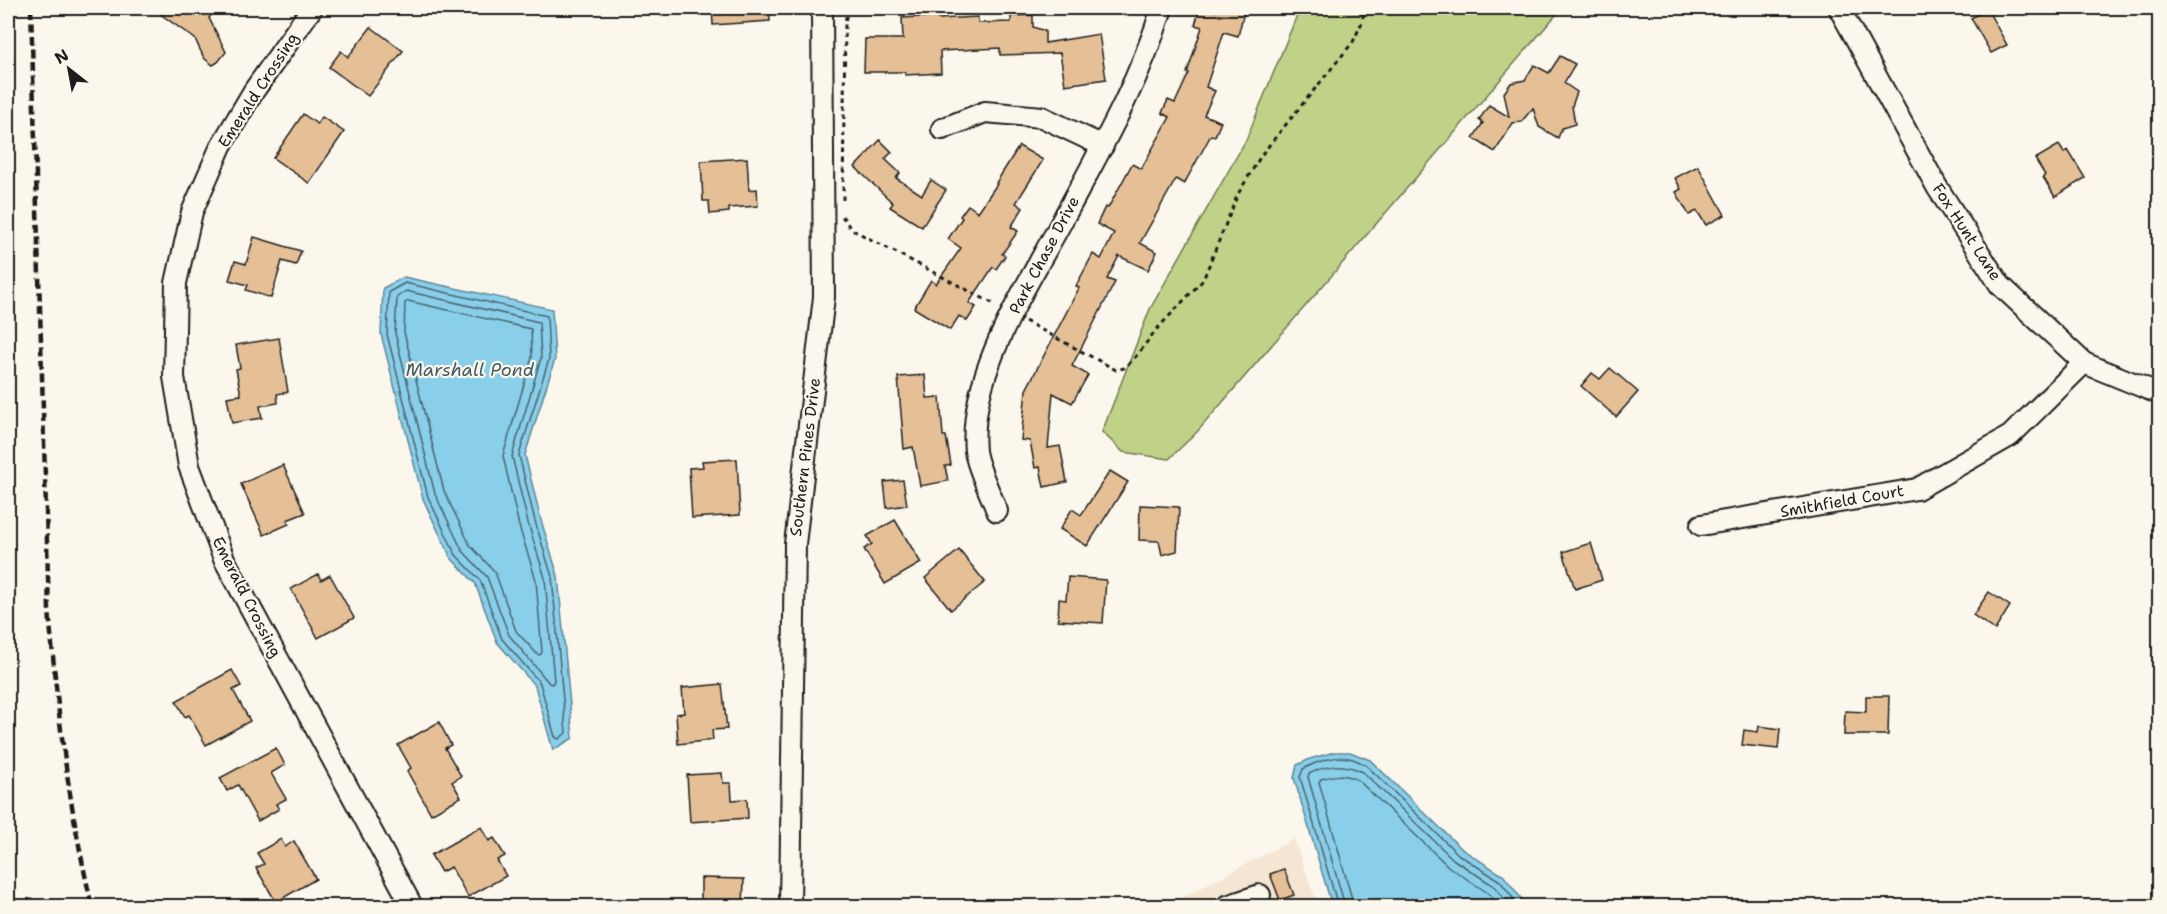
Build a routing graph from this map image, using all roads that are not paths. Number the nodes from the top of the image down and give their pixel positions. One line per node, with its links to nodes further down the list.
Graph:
1 (312, 8): 12 (street, Emerald Crossing)
2 (822, 8): 13 (street, Southern Pines Drive)
3 (1162, 8): 6 (street, Park Chase Drive)
4 (1839, 8): 7 (street, Fox Hunt Lane)
5 (942, 129): 6 (street)
6 (1103, 146): 9 (street, Park Chase Drive)
7 (2084, 363): 8 (street, Fox Hunt Lane); 10 (street, Smithfield Court)
8 (2160, 394)
9 (997, 511)
10 (1701, 525)
11 (1260, 895): 14 (street)
12 (412, 906)
13 (790, 906)
14 (1227, 906)

